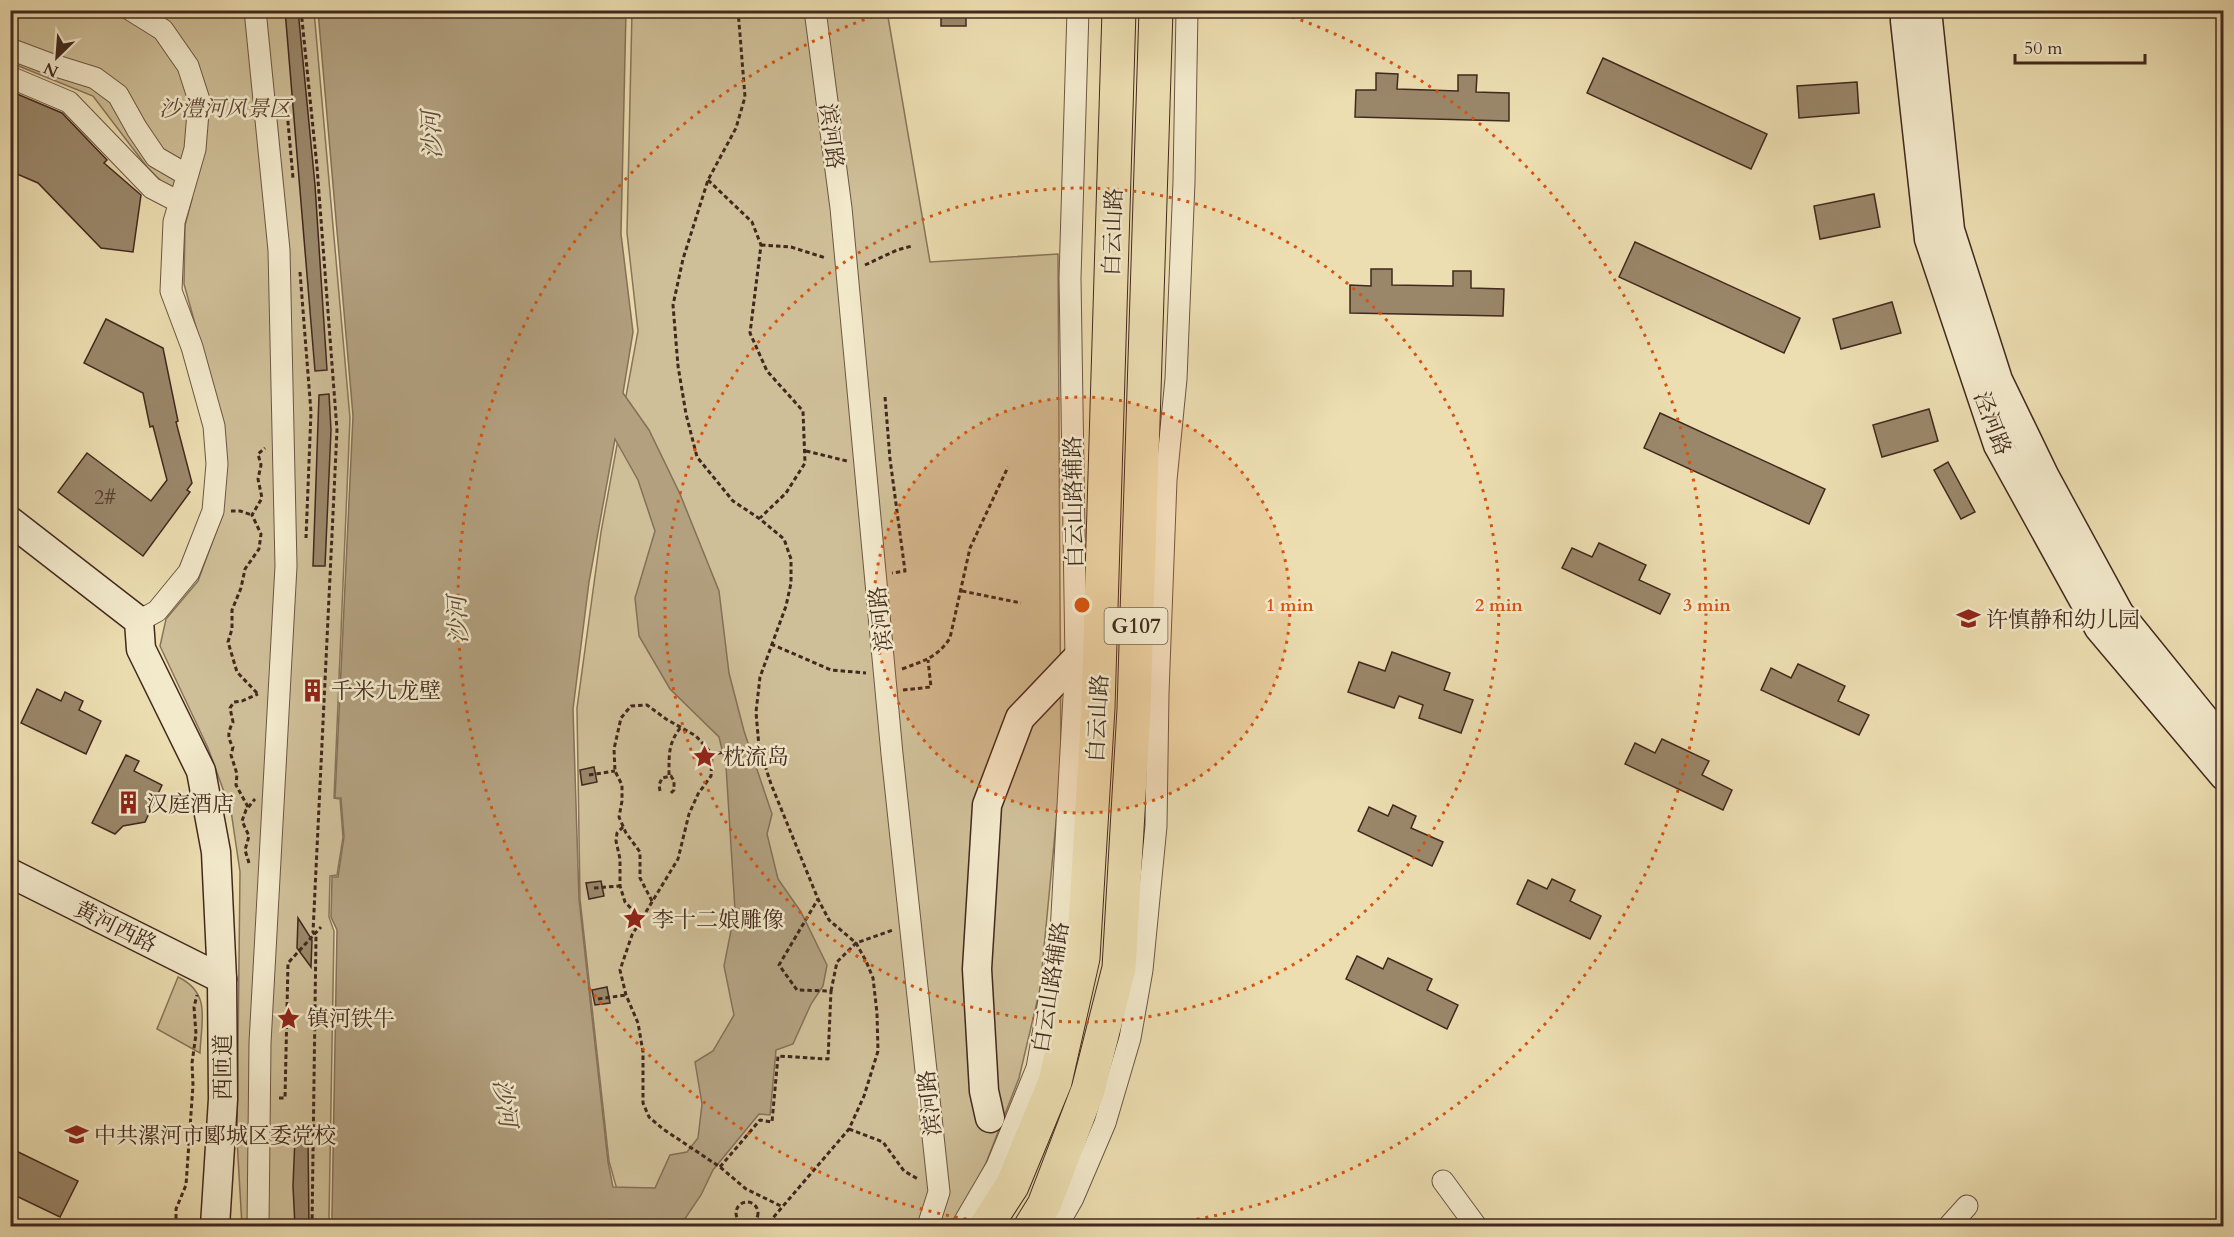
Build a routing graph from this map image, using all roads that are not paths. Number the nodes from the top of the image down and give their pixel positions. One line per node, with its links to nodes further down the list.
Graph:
1 (131, 10): 12 (street)
2 (255, 10): 26 (street)
3 (815, 10): 27 (street, 滨河路)
4 (1078, 10): 17 (street, 白云山路辅路)
5 (1119, 10): 16 (highway, 白云山路 / G107)
6 (1156, 10): 30 (highway, 白云山路 / G107)
7 (1188, 10): 31 (street)
8 (1905, 10): 19 (street, 泾河路)
9 (1927, 10): 18 (street, 泾河路)
10 (10, 49): 12 (street)
11 (10, 77): 13 (street)
12 (187, 175): 13 (street)
13 (180, 202): 15 (street)
14 (10, 521): 15 (street)
15 (139, 621): 21 (street, 西匝道)
16 (1100, 634): 17 (street); 29 (highway, 白云山路 / G107)
17 (1076, 660): 22 (street); 28 (street, 白云山路辅路)
18 (2223, 743)
19 (2223, 776)
20 (10, 873): 21 (street, 黄河西路)
21 (222, 979): 25 (street, 西匝道)
22 (990, 1118)
23 (1443, 1181): 32 (street)
24 (1967, 1206): 33 (street)
25 (215, 1227)
26 (258, 1227)
27 (928, 1227)
28 (962, 1227)
29 (986, 1227)
30 (1031, 1227)
31 (1057, 1227)
32 (1476, 1227)
33 (1949, 1227)

